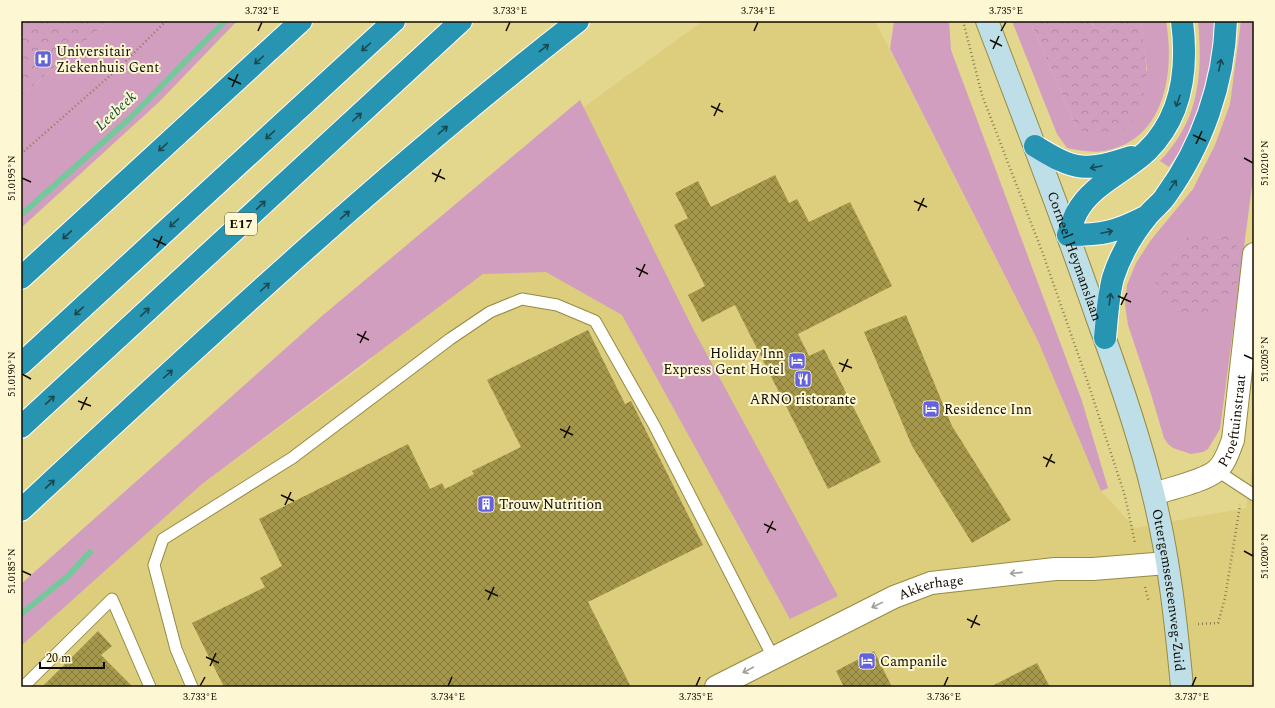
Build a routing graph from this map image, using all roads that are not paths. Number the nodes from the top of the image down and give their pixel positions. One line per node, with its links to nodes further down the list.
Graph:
1 (300, 21): 13 (highway, one-way to 13)
2 (394, 21): 15 (highway, one-way to 15)
3 (461, 21): 16 (highway, E17, one-way to 3)
4 (578, 21): 20 (highway, one-way to 4)
5 (987, 21): 8 (street, Corneel Heymanslaan)
6 (1182, 21): 9 (highway, one-way to 9)
7 (1226, 21): 10 (highway, one-way to 7)
8 (1035, 146): 9 (highway, one-way to 8); 11 (street, Corneel Heymanslaan)
9 (1147, 151): 11 (highway)
10 (1148, 215): 11 (highway, one-way to 10); 14 (highway, one-way to 10)
11 (1068, 235): 14 (street, Corneel Heymanslaan)
12 (1254, 258): 17 (street, Proeftuinstraat)
13 (21, 278)
14 (1105, 338): 18 (street, Corneel Heymanslaan)
15 (21, 364)
16 (21, 427)
17 (1216, 470): 18 (street, Proeftuinstraat); 19 (lane)
18 (1154, 494): 21 (street, Ottergemsesteenweg-Zuid)
19 (1254, 494)
20 (21, 510)
21 (1167, 563): 22 (street, Akkerhage, one-way to 22); 27 (street, Ottergemsesteenweg-Zuid)
22 (773, 657): 25 (lane); 26 (street, Akkerhage, one-way to 26)
23 (23, 687): 24 (lane)
24 (150, 687)
25 (192, 687)
26 (716, 687)
27 (1182, 687)

